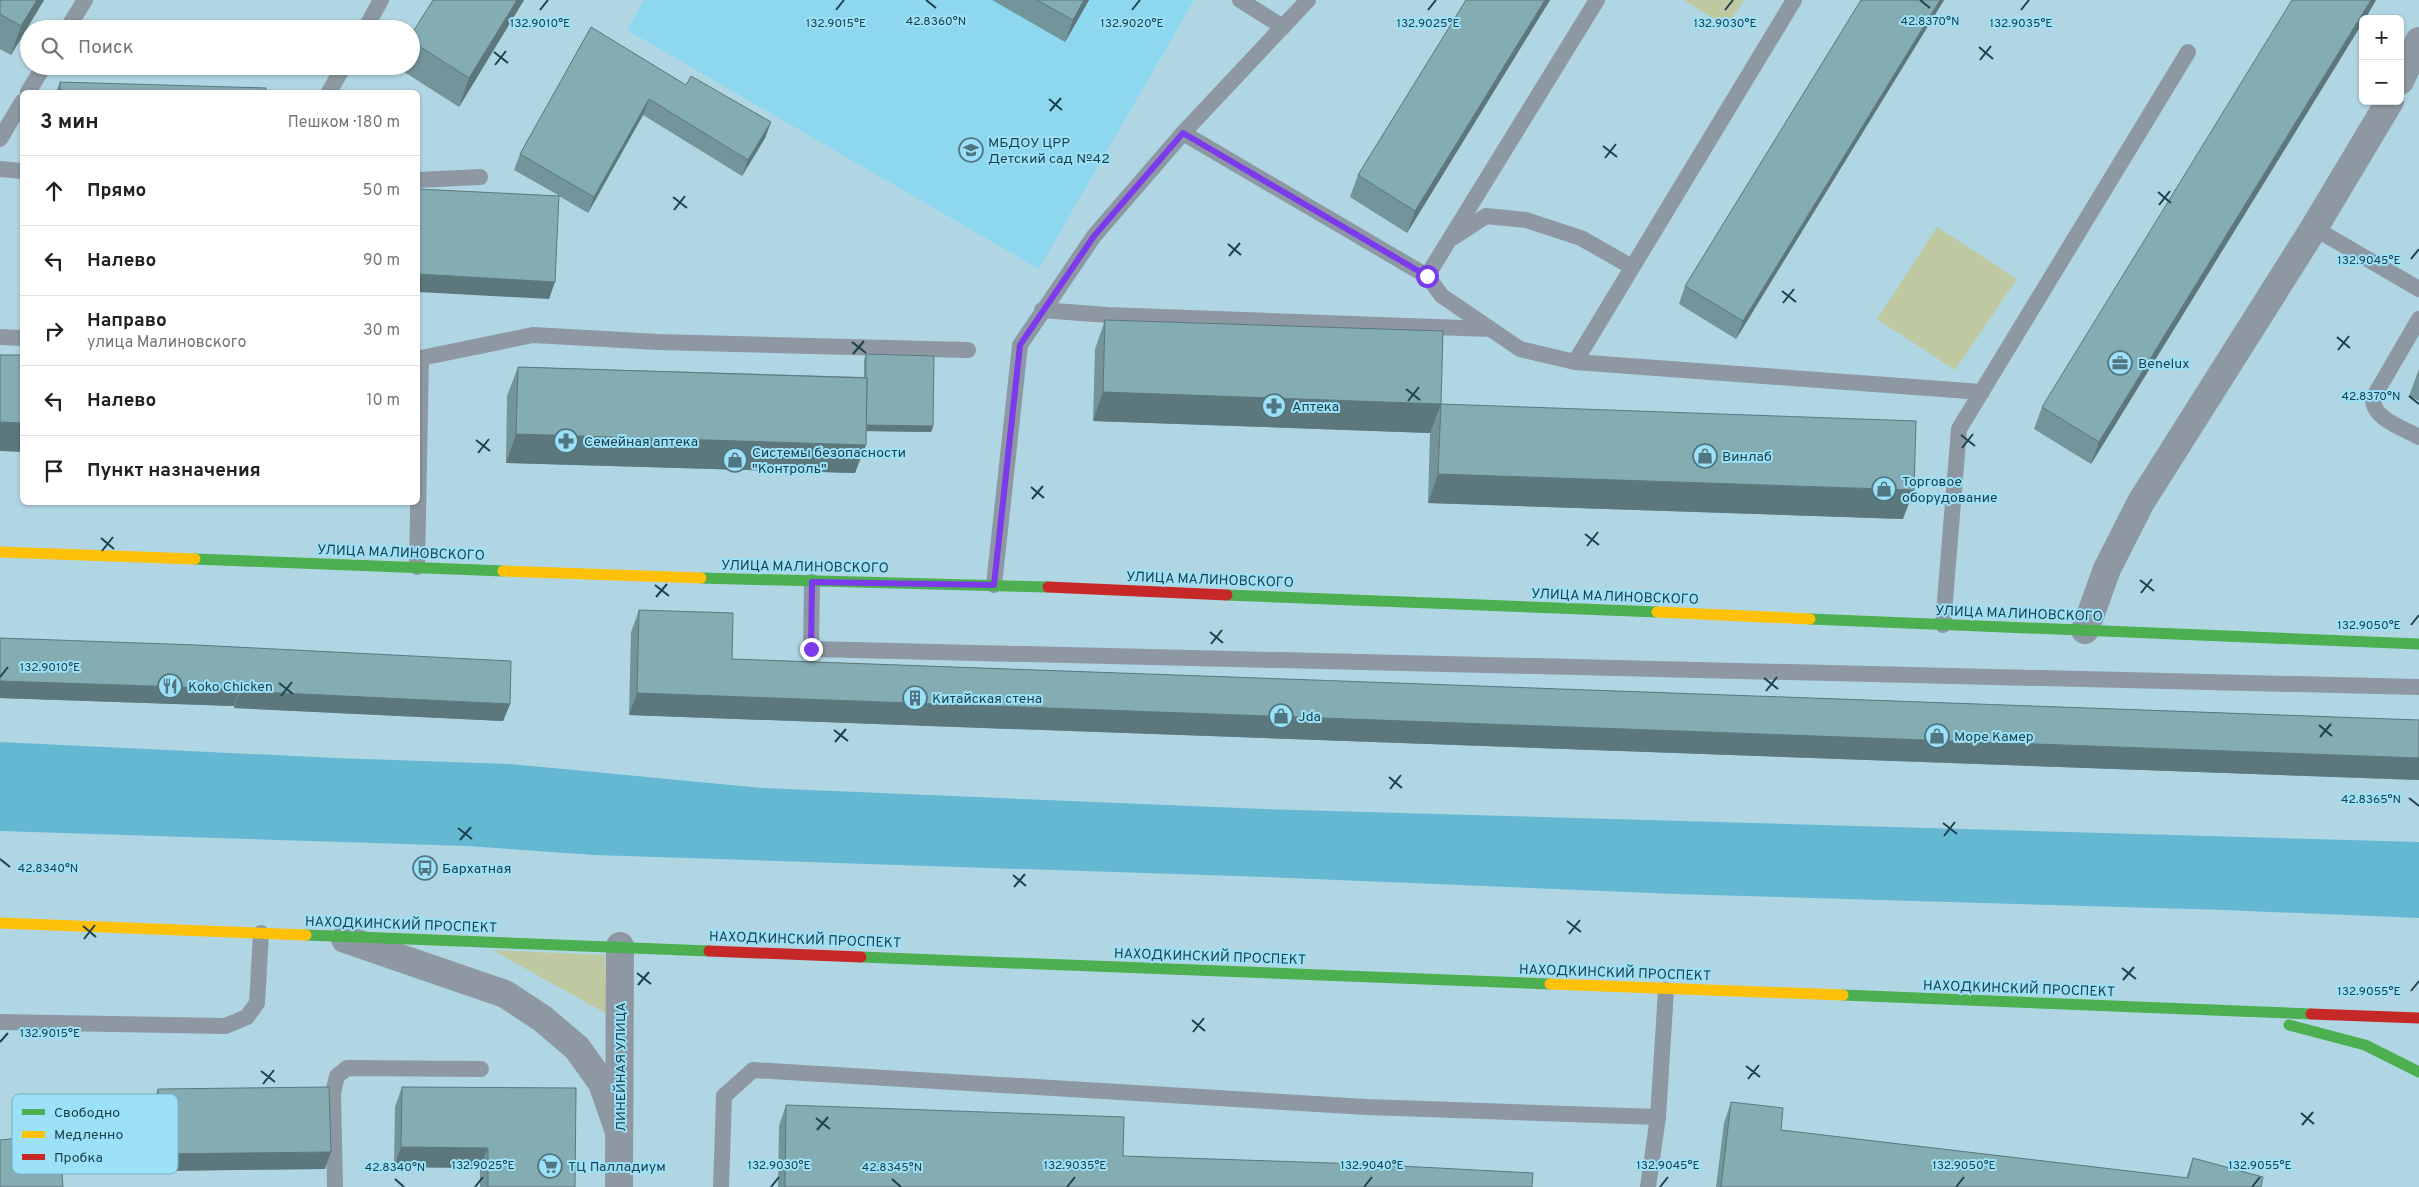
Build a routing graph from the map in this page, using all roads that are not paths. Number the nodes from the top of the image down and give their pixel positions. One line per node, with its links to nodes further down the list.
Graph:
1 (85, 0): 7 (lane)
2 (381, 0): 8 (lane)
3 (1240, 0): 9 (lane)
4 (1308, 0): 9 (lane)
5 (1597, 0): 26 (lane)
6 (1794, 0): 27 (lane)
7 (73, 20)
8 (370, 20)
9 (1283, 27): 19 (lane)
10 (2419, 41): 12 (street)
11 (2188, 52): 38 (lane)
12 (2404, 73)
13 (38, 75): 15 (lane)
14 (339, 75): 16 (lane)
15 (29, 90)
16 (330, 90)
17 (20, 105): 20 (lane)
18 (2388, 105): 25 (street)
19 (1183, 133): 28 (lane); 30 (lane)
20 (0, 139)
21 (0, 169): 22 (lane)
22 (20, 171)
23 (480, 177): 24 (lane)
24 (420, 180)
25 (2314, 228): 29 (lane); 46 (street)
26 (1450, 240): 27 (lane); 28 (lane)
27 (1632, 266): 37 (lane)
28 (1427, 276): 32 (lane)
29 (2419, 289)
30 (1042, 310): 32 (lane); 44 (lane)
31 (2419, 318): 39 (lane)
32 (1490, 329): 37 (lane)
33 (0, 337): 34 (lane)
34 (20, 338)
35 (968, 350): 36 (lane)
36 (420, 358)
37 (1575, 362): 38 (lane)
38 (1982, 392): 45 (lane)
39 (2419, 437)
40 (417, 505): 42 (lane)
41 (0, 552): 42 (main road, УЛИЦА МАЛИНОВСКОГО)
42 (416, 567): 43 (main road, УЛИЦА МАЛИНОВСКОГО)
43 (812, 582): 44 (main road, УЛИЦА МАЛИНОВСКОГО); 48 (lane)
44 (994, 585): 45 (main road, УЛИЦА МАЛИНОВСКОГО)
45 (1943, 625): 46 (main road, УЛИЦА МАЛИНОВСКОГО)
46 (2084, 630): 47 (main road, УЛИЦА МАЛИНОВСКОГО)
47 (2419, 644)
48 (2419, 687)
49 (0, 923): 50 (main road, НАХОДКИНСКИЙ ПРОСПЕКТ)
50 (261, 933): 51 (main road, НАХОДКИНСКИЙ ПРОСПЕКТ); 56 (lane)
51 (334, 936): 52 (main road, НАХОДКИНСКИЙ ПРОСПЕКТ); 60 (street)
52 (620, 946): 53 (main road, НАХОДКИНСКИЙ ПРОСПЕКТ); 60 (street, ЛИНЕЙНАЯ УЛИЦА)
53 (1666, 990): 54 (main road, НАХОДКИНСКИЙ ПРОСПЕКТ); 59 (lane)
54 (2179, 1008): 55 (main road, НАХОДКИНСКИЙ ПРОСПЕКТ); 58 (main road)
55 (2419, 1018)
56 (0, 1022)
57 (481, 1070): 61 (lane)
58 (2419, 1072)
59 (1658, 1117): 63 (lane); 64 (lane)
60 (619, 1132): 62 (street, ЛИНЕЙНАЯ УЛИЦА)
61 (335, 1187)
62 (619, 1187)
63 (721, 1187)
64 (1648, 1187)

